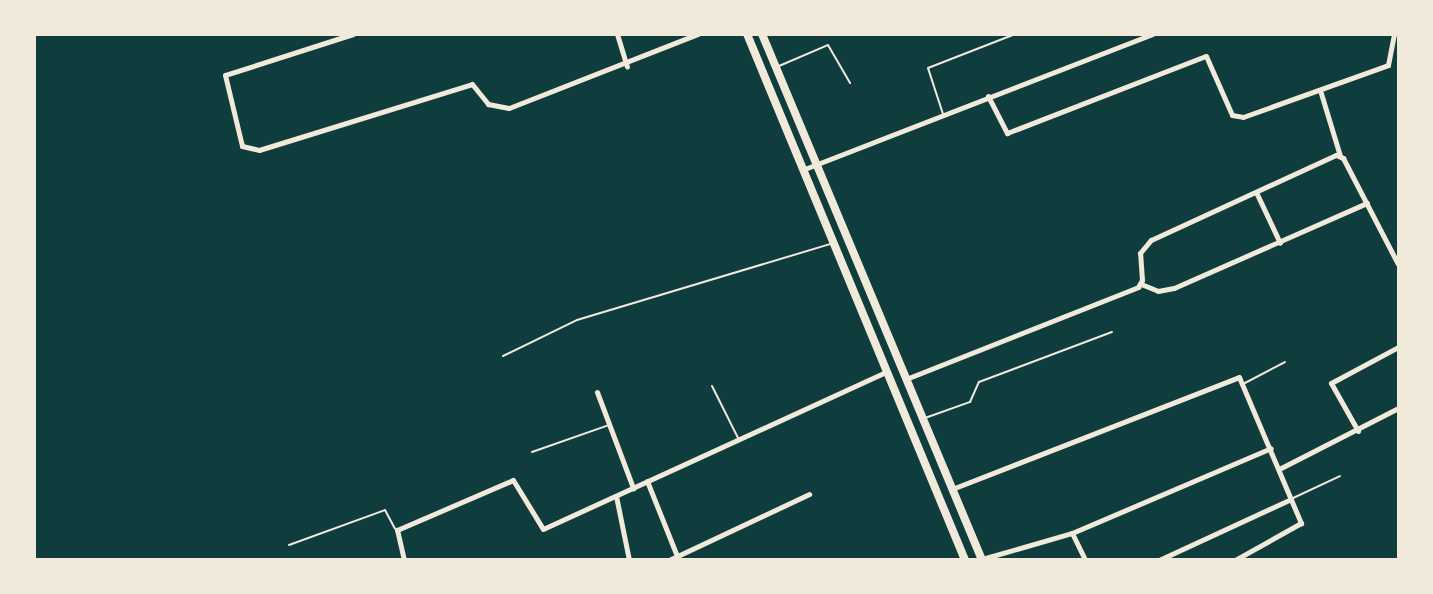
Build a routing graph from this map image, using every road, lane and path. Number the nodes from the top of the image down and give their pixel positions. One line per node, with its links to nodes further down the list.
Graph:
1 (353, 34): 9 (street)
2 (617, 34): 9 (street)
3 (698, 34): 9 (street)
4 (747, 34): 17 (highway)
5 (762, 34): 10 (highway)
6 (1015, 34): 14 (lane)
7 (1153, 34): 13 (street)
8 (1394, 34): 12 (street)
9 (627, 66)
10 (776, 67): 11 (lane); 16 (highway)
11 (850, 83)
12 (1320, 90): 13 (street); 15 (street)
13 (988, 96): 14 (street)
14 (943, 114): 16 (street)
15 (1340, 156): 18 (street); 19 (street)
16 (817, 165): 17 (street); 29 (highway)
17 (802, 170): 20 (highway)
18 (1256, 192): 21 (street); 23 (street)
19 (1367, 203): 21 (street); 22 (street)
20 (833, 243): 26 (lane); 28 (highway)
21 (1280, 243): 23 (street)
22 (1398, 264)
23 (1141, 284): 29 (street)
24 (1112, 332): 34 (lane)
25 (1398, 347): 36 (street)
26 (503, 356)
27 (1285, 362): 30 (lane)
28 (886, 372): 37 (street); 56 (highway)
29 (906, 379): 34 (highway)
30 (1245, 382): 38 (street); 44 (street)
31 (712, 386): 37 (lane)
32 (597, 392): 35 (street)
33 (1398, 408): 36 (street)
34 (922, 419): 44 (highway)
35 (609, 425): 39 (lane); 43 (street)
36 (1358, 431): 40 (street)
37 (738, 440): 42 (street)
38 (1271, 448): 40 (street); 49 (street)
39 (532, 452)
40 (1279, 469): 47 (street)
41 (1340, 476): 47 (lane)
42 (647, 481): 43 (street); 51 (street)
43 (633, 488): 46 (street)
44 (952, 489): 52 (highway)
45 (809, 494): 51 (street)
46 (616, 496): 48 (street); 54 (street)
47 (1291, 499): 58 (street); 59 (street)
48 (396, 532): 50 (lane); 53 (street)
49 (1072, 533): 52 (street); 57 (street)
50 (289, 545)
51 (677, 556): 55 (street)
52 (982, 559)
53 (404, 560)
54 (629, 560)
55 (669, 560)
56 (965, 560)
57 (1084, 560)
58 (1159, 560)
59 (1235, 560)

